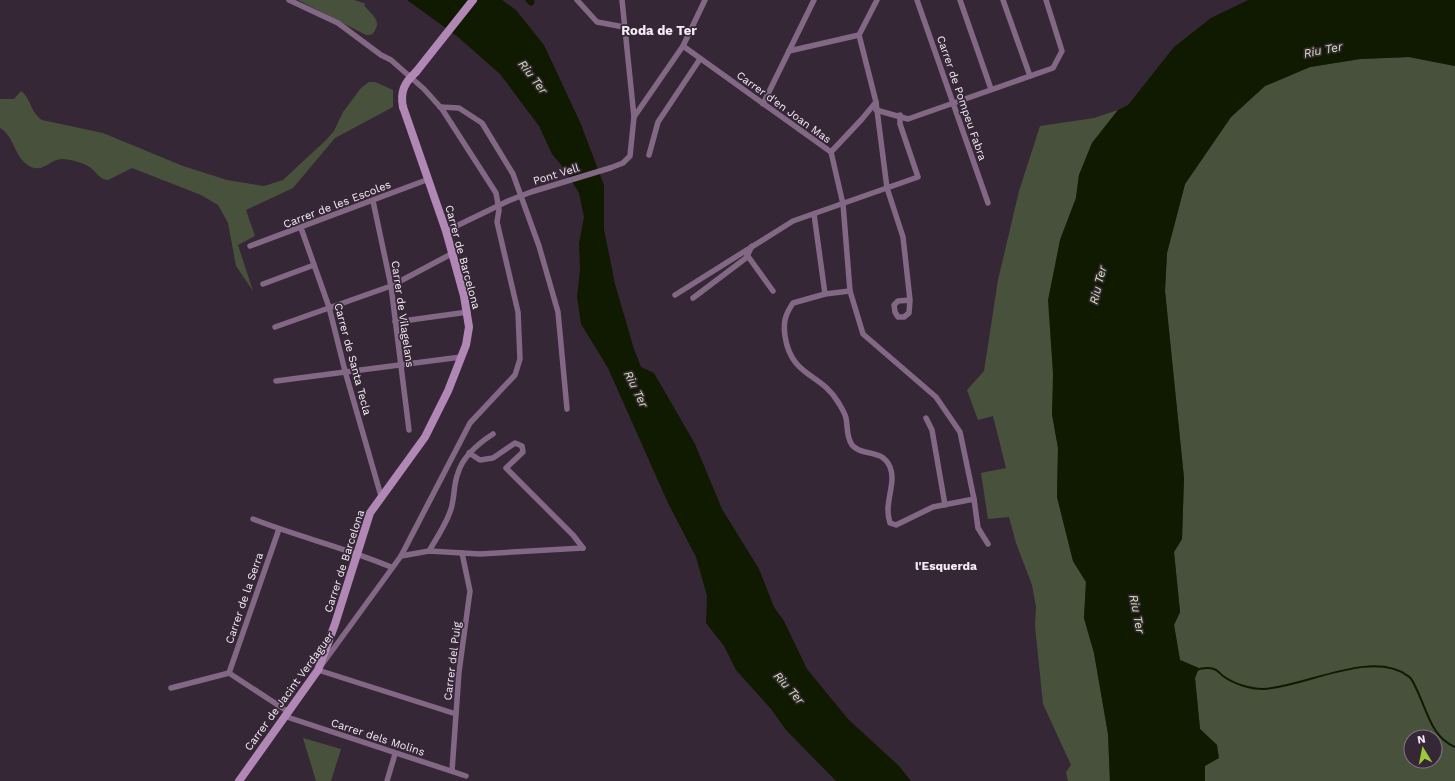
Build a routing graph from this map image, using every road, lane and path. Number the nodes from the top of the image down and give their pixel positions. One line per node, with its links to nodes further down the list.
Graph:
1 (289, 0): 22 (street)
2 (473, 0): 28 (street, Carrer de Barcelona, bridge)
3 (578, 0): 12 (street)
4 (622, 0): 12 (street)
5 (705, 0): 14 (street)
6 (814, 0): 15 (street)
7 (877, 0): 13 (street)
8 (917, 0): 20 (street, Carrer de Pompeu Fabra)
9 (960, 0): 18 (street)
10 (1003, 0): 17 (street)
11 (1046, 0): 17 (street)
12 (624, 27): 25 (street)
13 (859, 35): 15 (street); 19 (street)
14 (683, 46): 16 (street, Carrer d'en Joan Mas); 25 (street)
15 (789, 51): 21 (street)
16 (700, 58): 21 (street, Carrer d'en Joan Mas); 27 (street)
17 (1030, 76): 18 (street)
18 (991, 89): 20 (street)
19 (876, 102): 23 (street); 26 (street)
20 (954, 103): 24 (street); 31 (street, Carrer de Pompeu Fabra)
21 (764, 104): 26 (street, Carrer d'en Joan Mas)
22 (440, 107): 33 (street); 58 (street)
23 (876, 110): 24 (street); 29 (street)
24 (900, 115): 29 (street)
25 (634, 116): 33 (street, Pont Vell, bridge)
26 (831, 152): 32 (street, Carrer d'en Joan Mas)
27 (649, 155)
28 (429, 179): 30 (street, Carrer de les Escoles); 36 (street, Carrer de Barcelona)
29 (888, 188): 32 (street); 49 (street)
30 (373, 201): 35 (street, Carrer de les Escoles); 43 (street, Carrer de Vilagelans)
31 (988, 203)
32 (843, 204): 34 (street); 45 (street, Carrer d'en Joan Mas)
33 (498, 205): 36 (street, Pont Vell); 72 (street, Carrer de Jacint Verdaguer)
34 (814, 214): 38 (street); 46 (street)
35 (301, 228): 37 (street, Carrer de les Escoles); 41 (street, Carrer de Santa Tecla)
36 (446, 231): 39 (street, Carrer de Barcelona)
37 (250, 246)
38 (752, 246): 40 (street); 47 (street)
39 (453, 253): 43 (street); 51 (street, Carrer de Barcelona)
40 (747, 255): 44 (street); 48 (street)
41 (314, 265): 42 (street); 50 (street, Carrer de Santa Tecla)
42 (263, 284)
43 (391, 286): 50 (street); 52 (street, Carrer de Vilagelans)
44 (773, 291)
45 (850, 291): 46 (street); 64 (street, Carrer d'en Joan Mas)
46 (825, 294): 65 (street)
47 (674, 295)
48 (694, 298)
49 (910, 300)
50 (329, 307): 53 (street); 56 (street, Carrer de Santa Tecla)
51 (468, 312): 52 (street); 54 (street, Carrer de Barcelona)
52 (395, 322): 55 (street, Carrer de Vilagelans)
53 (275, 327)
54 (461, 357): 55 (street); 63 (street, Carrer de Barcelona)
55 (400, 364): 56 (street); 60 (street, Carrer de Vilagelans)
56 (345, 371): 57 (street); 63 (street, Carrer de Santa Tecla)
57 (276, 381)
58 (567, 409)
59 (926, 418): 65 (street)
60 (409, 430)
61 (493, 434): 62 (street)
62 (469, 453): 69 (street); 71 (street)
63 (382, 496): 70 (street, Carrer de Barcelona)
64 (974, 499): 65 (street); 68 (street, Carrer d'en Joan Mas)
65 (945, 505)
66 (253, 519): 67 (street)
67 (279, 529): 70 (street); 75 (street, Carrer de la Serra)
68 (988, 544)
69 (429, 551): 71 (street); 72 (street)
70 (359, 553): 73 (street); 74 (street, Carrer de Barcelona)
71 (462, 553): 78 (street, Carrer del Puig)
72 (401, 556): 73 (street, Carrer de Jacint Verdaguer)
73 (391, 567): 74 (street, Carrer de Jacint Verdaguer)
74 (318, 670): 77 (street, Carrer de Jacint Verdaguer); 78 (street)
75 (229, 673): 76 (street); 77 (street)
76 (171, 688)
77 (285, 713): 79 (street, Carrer dels Molins); 82 (street, Carrer de Jacint Verdaguer)
78 (456, 714): 80 (street, Carrer del Puig)
79 (395, 754): 80 (street, Carrer dels Molins); 83 (street)
80 (452, 771): 81 (street, Carrer dels Molins)
81 (466, 776)
82 (239, 781)
83 (387, 781)

